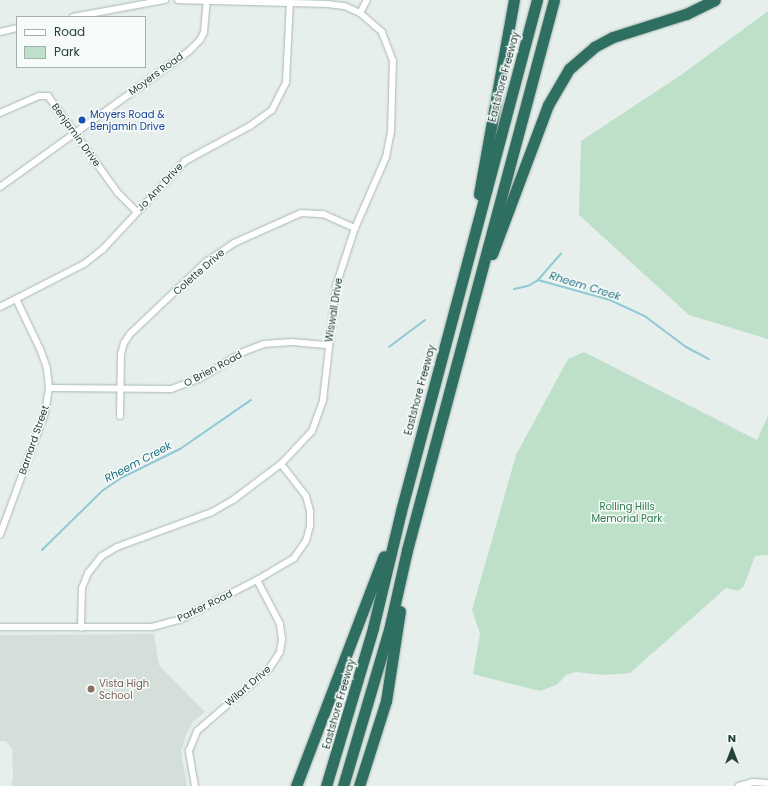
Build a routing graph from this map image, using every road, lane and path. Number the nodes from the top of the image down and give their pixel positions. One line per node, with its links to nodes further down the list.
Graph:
1 (165, 0): 11 (street)
2 (178, 0): 3 (street, Wiswall Drive)
3 (207, 0): 8 (street, Wiswall Drive); 15 (street, Moyers Road)
4 (368, 0): 10 (street)
5 (537, 0): 19 (highway, Eastshore Freeway)
6 (554, 0): 20 (highway)
7 (715, 0): 20 (highway)
8 (290, 2): 10 (street, Wiswall Drive); 17 (street, Jo Ann Drive)
9 (514, 2): 19 (highway)
10 (360, 12): 18 (street, Wiswall Drive)
11 (78, 16)
12 (16, 28): 13 (street)
13 (0, 32)
14 (0, 113): 15 (street, Benjamin Drive)
15 (74, 133): 16 (street, Moyers Road); 17 (street, Benjamin Drive)
16 (0, 187)
17 (137, 212): 21 (street, Jo Ann Drive)
18 (355, 228): 23 (street, Wiswall Drive); 25 (street, Colette Drive)
19 (474, 235): 28 (highway, Eastshore Freeway)
20 (475, 297): 30 (highway)
21 (16, 299): 22 (street, Jo Ann Drive); 24 (street, Barnard Street)
22 (0, 307)
23 (328, 345): 25 (street, O Brien Road); 27 (street, Wiswall Drive)
24 (49, 388): 25 (street, O Brien Road); 29 (street, Barnard Street)
25 (120, 390): 26 (street, Colette Drive)
26 (120, 416)
27 (281, 464): 31 (street, Parker Road); 33 (street, Wiswall Drive)
28 (401, 511): 36 (highway); 37 (highway, Eastshore Freeway)
29 (0, 535)
30 (407, 550): 38 (highway); 39 (highway)
31 (257, 580): 33 (street, Parker Road); 35 (street, Wilart Drive)
32 (0, 627): 33 (street, Parker Road)
33 (81, 628)
34 (768, 783): 40 (street)
35 (195, 786)
36 (296, 786)
37 (326, 786)
38 (343, 786)
39 (359, 786)
40 (739, 786)

